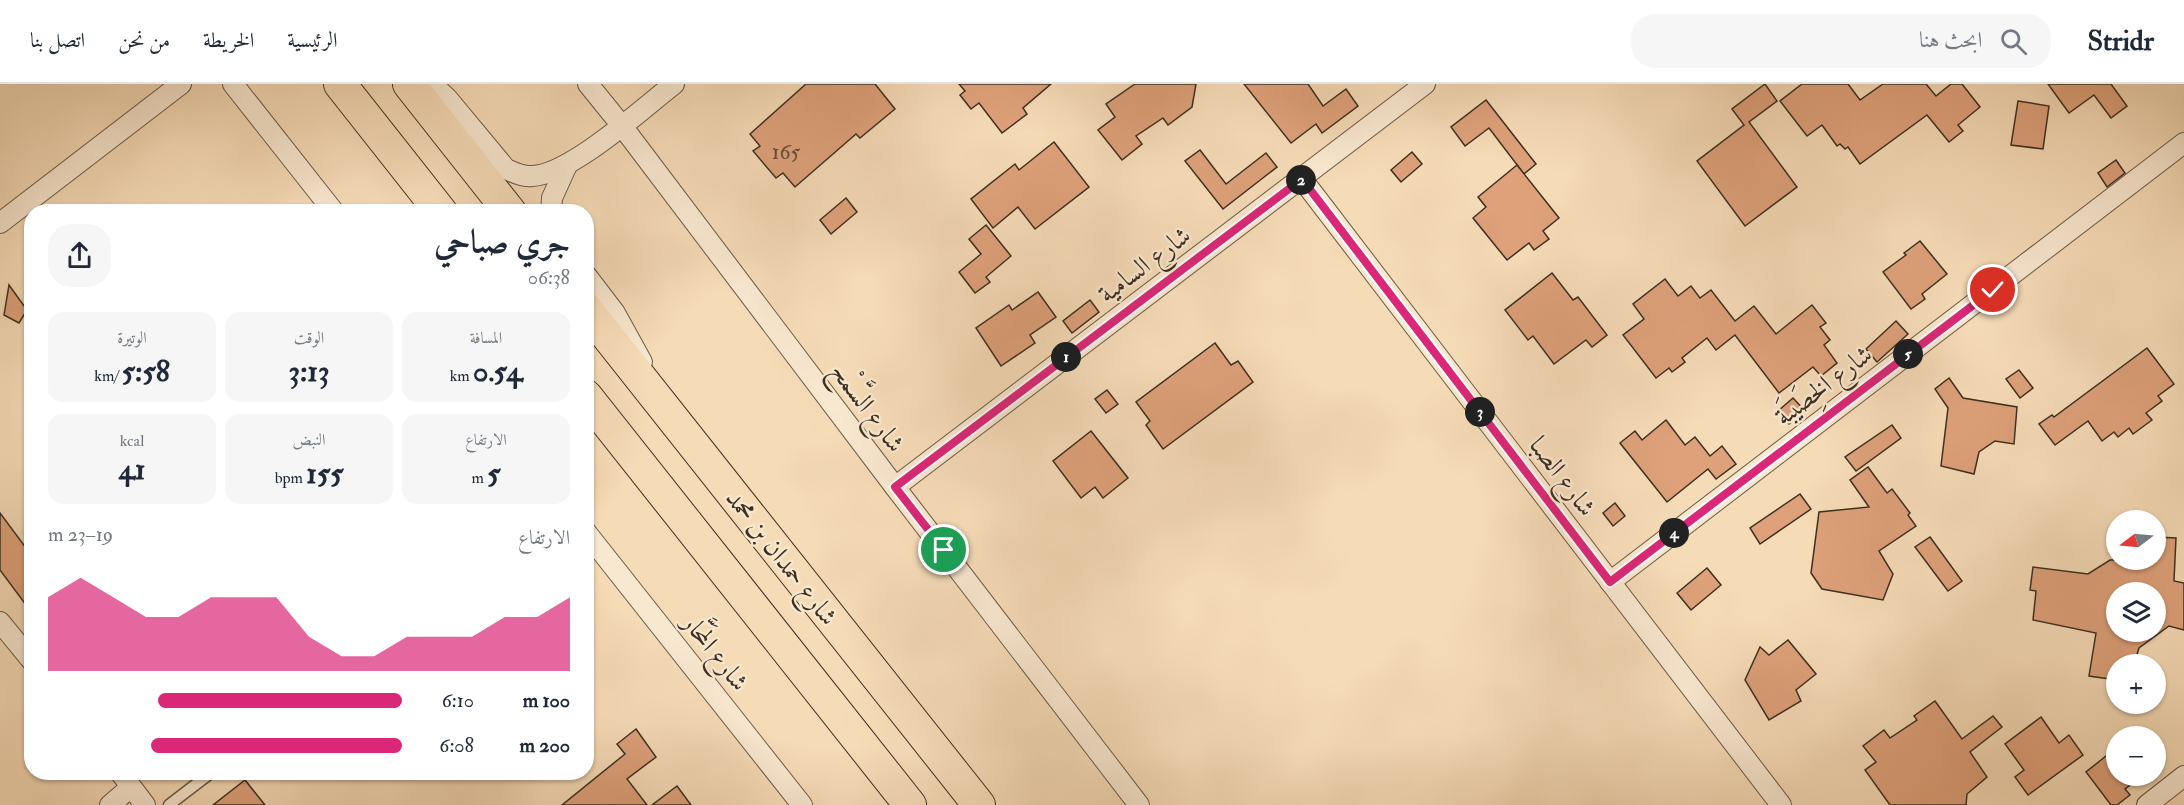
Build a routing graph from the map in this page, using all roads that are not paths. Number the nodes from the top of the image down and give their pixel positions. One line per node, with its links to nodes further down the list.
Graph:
1 (181, 84): 13 (street)
2 (233, 84): 14 (street)
3 (340, 84): 15 (main road)
4 (409, 84): 16 (main road)
5 (432, 84): 11 (street)
6 (588, 84): 9 (street, شارع السَّمْح)
7 (674, 84): 9 (street)
8 (1425, 84): 12 (street, شارع السامية)
9 (622, 126): 11 (street); 24 (street, شارع السَّمْح)
10 (2184, 143): 26 (street, شارع الخِصَيبَة)
11 (567, 165): 17 (street)
12 (1302, 179): 24 (street, شارع السامية); 26 (street, شارع الصبا)
13 (25, 204)
14 (328, 204)
15 (435, 204)
16 (504, 204)
17 (551, 204)
18 (24, 205): 19 (street)
19 (0, 223)
20 (594, 285): 22 (street)
21 (594, 319): 22 (main road, شارع حمدان بن محمد)
22 (659, 400): 37 (main road, شارع حمدان بن محمد)
23 (594, 406): 36 (main road, شارع حمدان بن محمد)
24 (895, 487): 38 (street, شارع السَّمْح)
25 (594, 556): 35 (street, شارع المَحَّار)
26 (1610, 582): 39 (street, شارع الصبا)
27 (0, 622): 28 (street)
28 (24, 651)
29 (2184, 776): 40 (street)
30 (126, 780): 32 (street); 33 (street)
31 (202, 780): 34 (lane)
32 (110, 805)
33 (145, 805)
34 (169, 805)
35 (802, 805)
36 (910, 805)
37 (979, 805)
38 (1139, 805)
39 (1781, 805)
40 (2147, 805)

